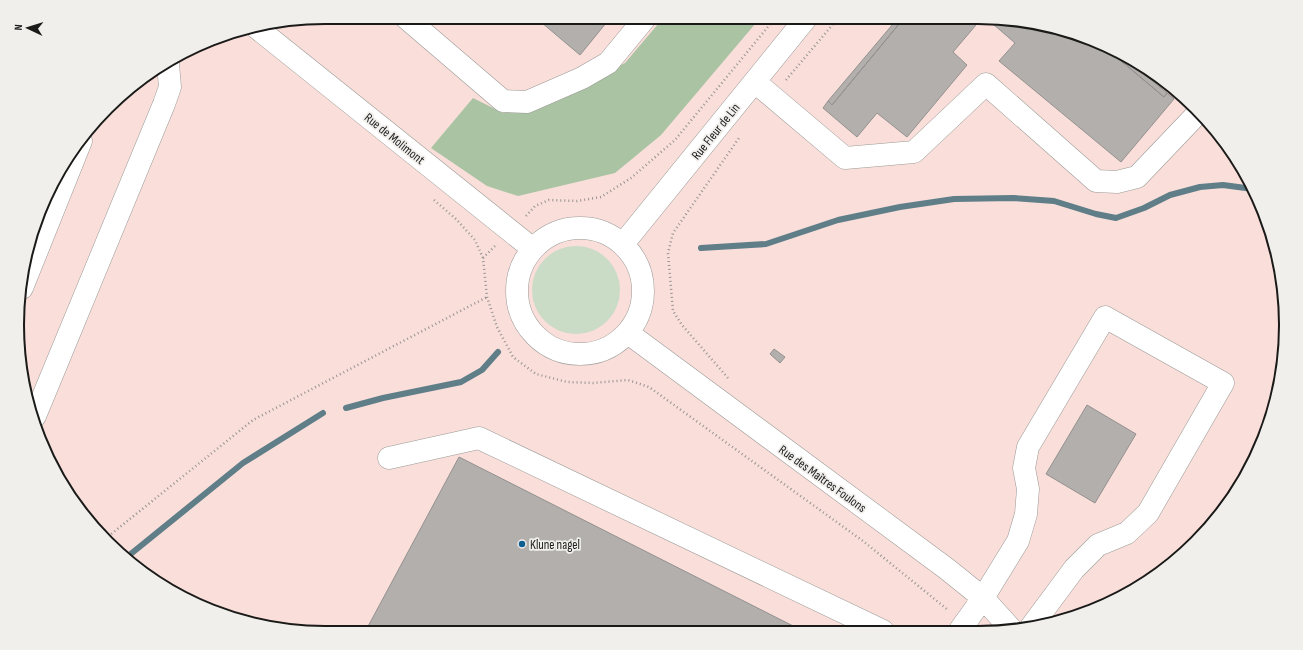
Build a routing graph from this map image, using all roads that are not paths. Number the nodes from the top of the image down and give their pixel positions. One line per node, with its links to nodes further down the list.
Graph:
1 (412, 24): 2 (street)
2 (640, 24)
3 (802, 24): 6 (street, Rue Fleur de Lin)
4 (261, 31): 10 (street, Rue de Molimont)
5 (168, 68): 13 (street)
6 (754, 82): 7 (street); 9 (street, Rue Fleur de Lin)
7 (1195, 116)
8 (73, 161): 11 (street)
9 (623, 244): 10 (street); 12 (street)
10 (533, 249): 12 (street)
11 (30, 269)
12 (628, 333): 15 (street, Rue des Maîtres Foulons)
13 (37, 412)
14 (389, 458): 18 (street)
15 (983, 598): 16 (street); 17 (street, Rue des Maîtres Foulons); 19 (street)
16 (1037, 620)
17 (1007, 624)
18 (873, 626)
19 (963, 626)

